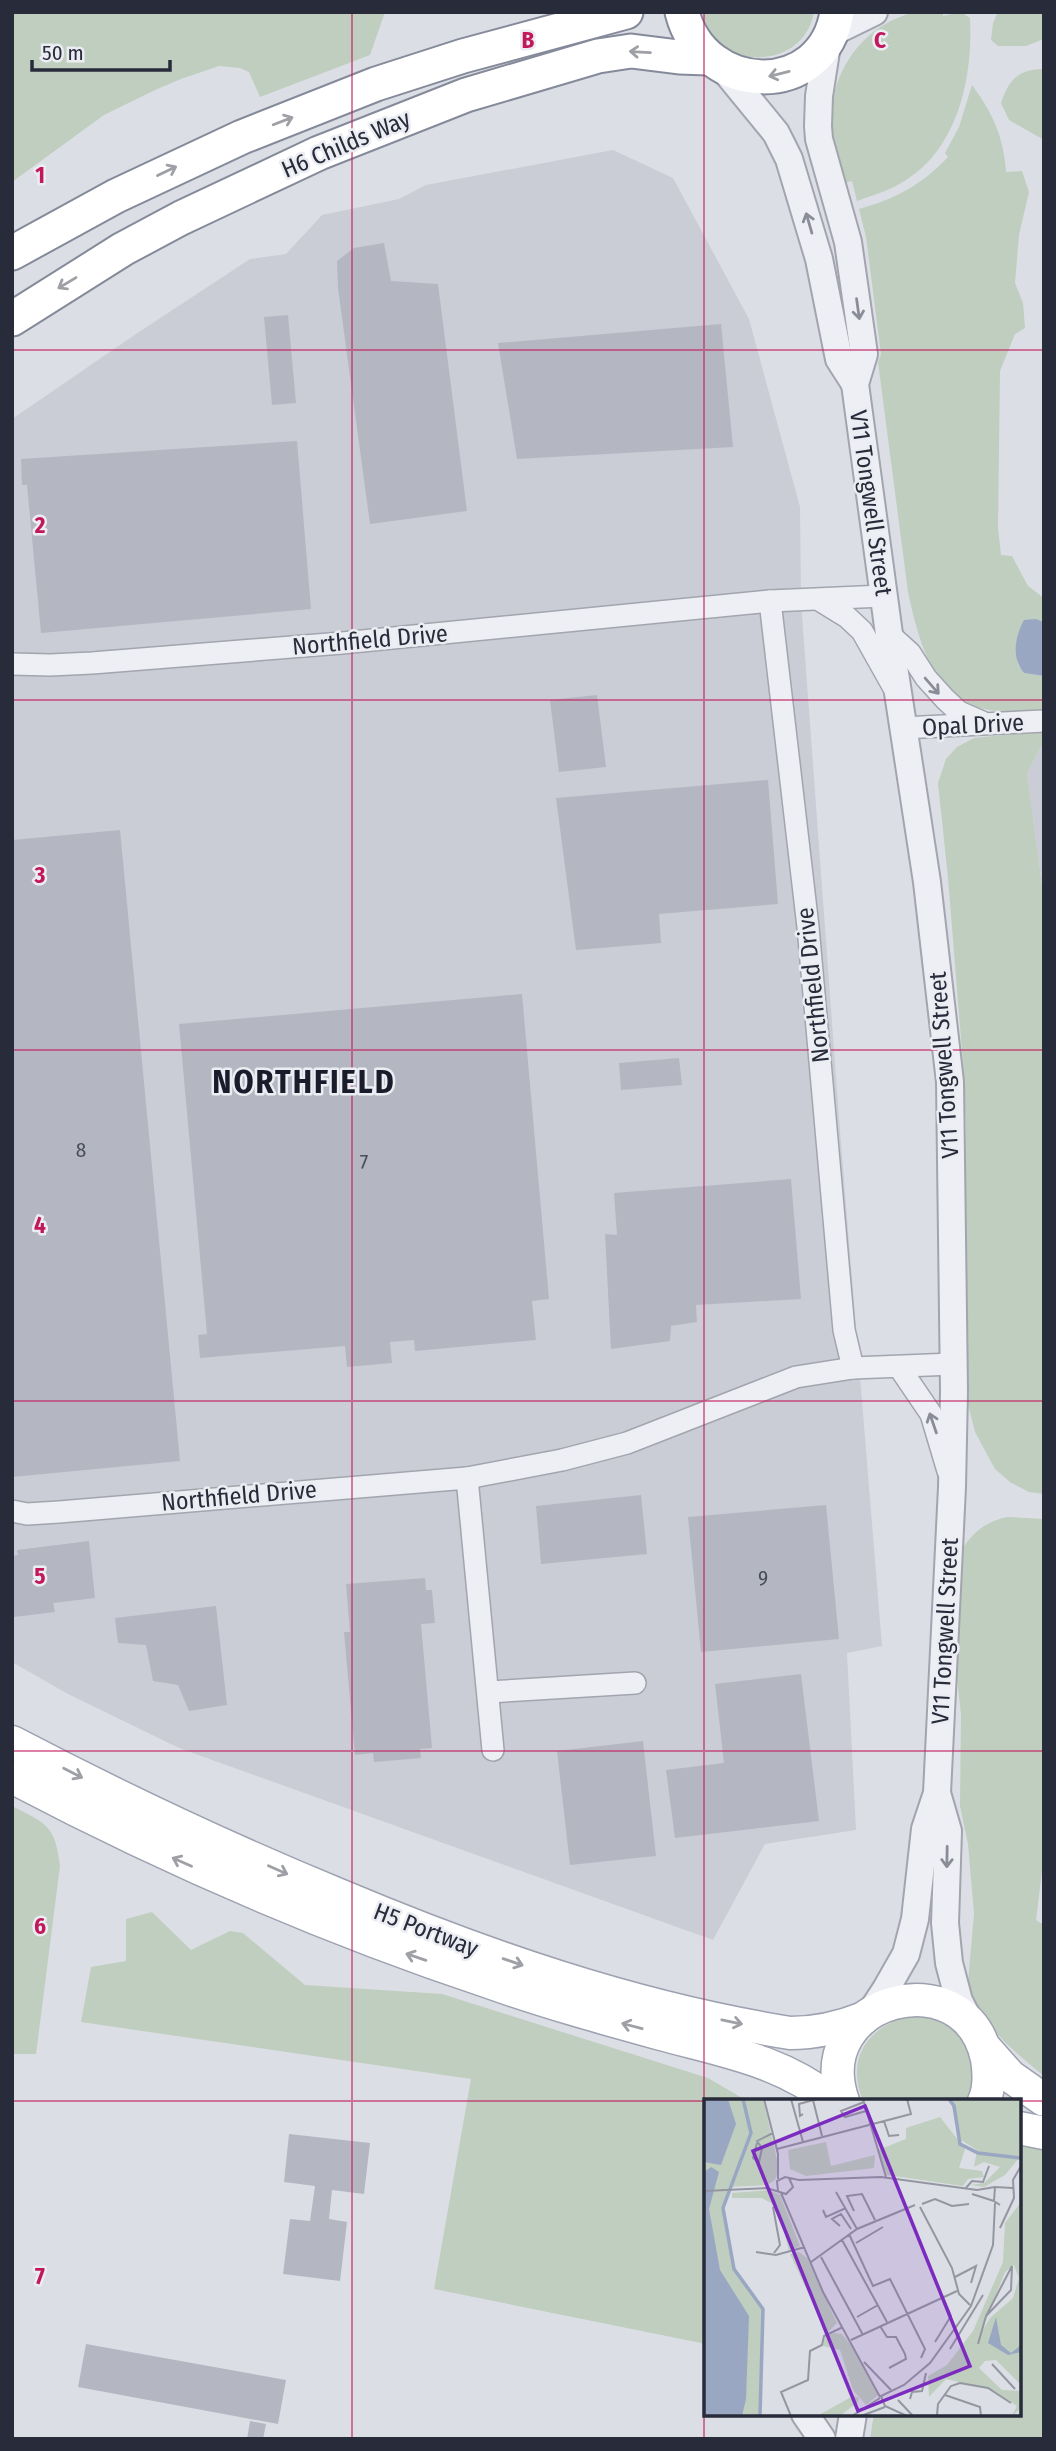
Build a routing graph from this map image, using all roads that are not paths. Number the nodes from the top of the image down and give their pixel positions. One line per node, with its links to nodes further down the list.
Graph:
1 (625, 12): 6 (highway, H6 Childs Way, one-way to 1)
2 (682, 12): 5 (highway)
3 (874, 12): 4 (street)
4 (832, 28): 5 (highway, H6 Childs Way, one-way to 5); 8 (street, V11 Tongwell Street, one-way to 8)
5 (715, 63): 7 (highway, H6 Childs Way, one-way to 7); 8 (street, V11 Tongwell Street, one-way to 5)
6 (12, 253)
7 (12, 319)
8 (855, 384): 9 (street, V11 Tongwell Street)
9 (883, 596): 11 (street, Northfield Drive); 12 (street, V11 Tongwell Street)
10 (770, 601): 11 (street, Northfield Drive); 13 (street, Northfield Drive); 20 (street, Northfield Drive)
11 (821, 601): 14 (street)
12 (889, 634): 14 (street, V11 Tongwell Street); 16 (street, one-way to 16)
13 (12, 664)
14 (899, 696): 17 (street, V11 Tongwell Street)
15 (1044, 721): 16 (street, Opal Drive)
16 (988, 724): 17 (street, Opal Drive)
17 (902, 728): 18 (street, V11 Tongwell Street)
18 (953, 1364): 19 (street, Northfield Drive); 22 (street, V11 Tongwell Street)
19 (899, 1367): 20 (street, Northfield Drive); 22 (street, one-way to 19)
20 (853, 1368): 21 (street, Northfield Drive)
21 (467, 1478): 23 (street, Northfield Drive); 25 (street)
22 (952, 1487): 29 (street, V11 Tongwell Street)
23 (12, 1511)
24 (635, 1683): 25 (street)
25 (489, 1692): 27 (street)
26 (12, 1741): 30 (main road, H5 Portway, one-way to 30)
27 (493, 1750)
28 (12, 1777): 32 (main road, H5 Portway, one-way to 28)
29 (937, 1793): 30 (street, V11 Tongwell Street); 31 (street, V11 Tongwell Street, one-way to 31)
30 (867, 2015): 31 (main road, H5 Portway); 33 (main road)
31 (978, 2037): 34 (main road); 35 (main road)
32 (829, 2099)
33 (842, 2099)
34 (984, 2099)
35 (1044, 2100)
36 (1021, 2128): 37 (main road)
37 (1044, 2133)
38 (806, 2416): 40 (street)
39 (853, 2416): 41 (street)
40 (822, 2439)
41 (849, 2439)

